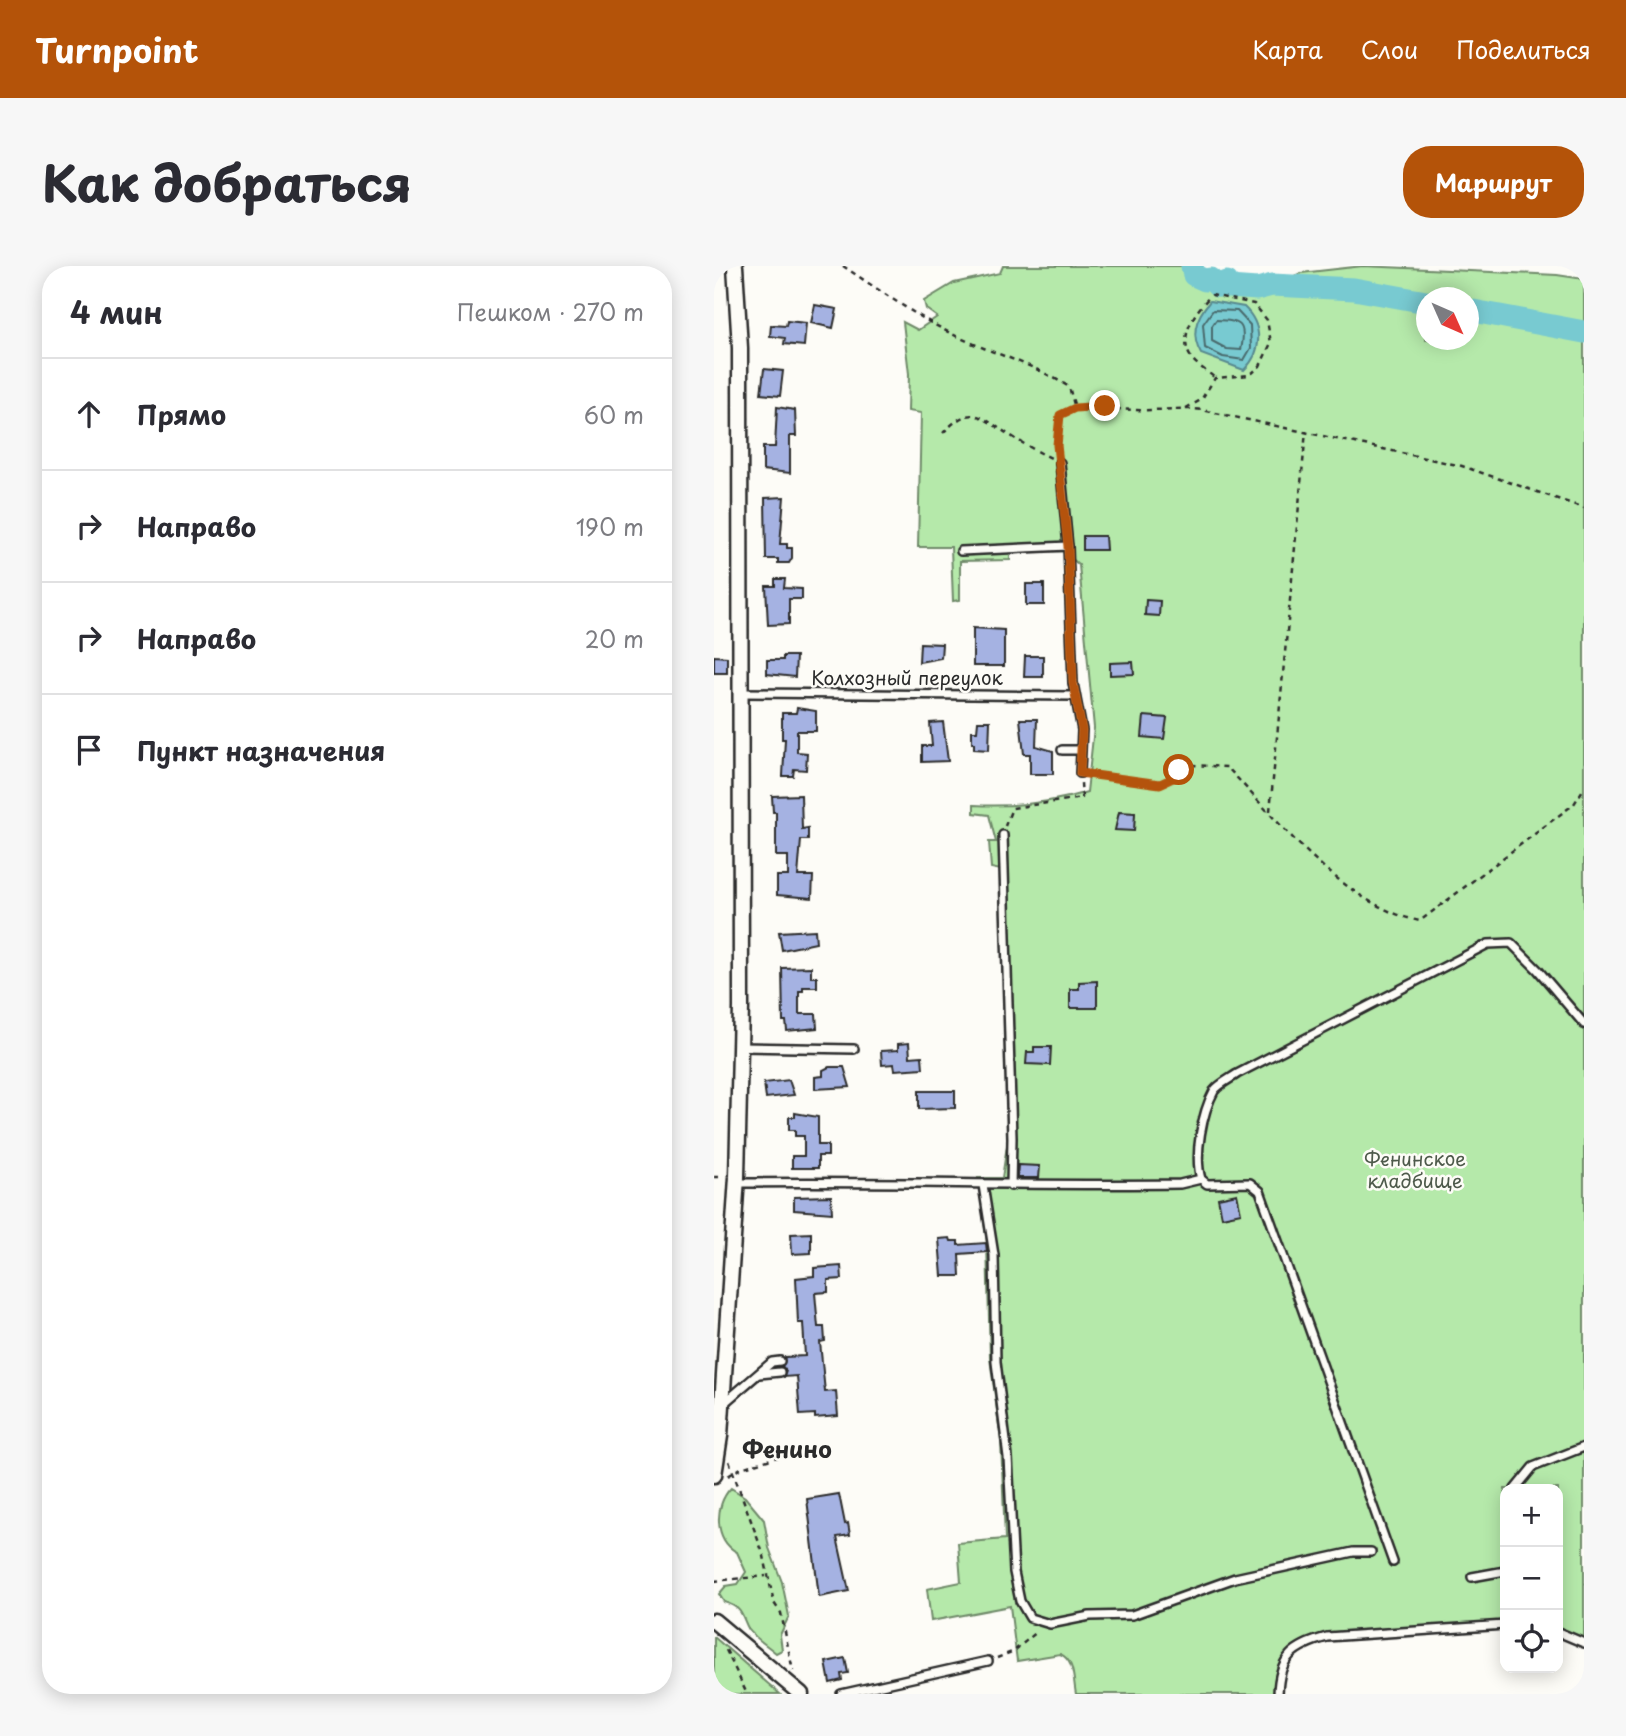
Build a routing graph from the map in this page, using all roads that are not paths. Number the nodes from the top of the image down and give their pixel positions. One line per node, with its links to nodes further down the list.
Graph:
1 (735, 266): 5 (street)
2 (1060, 463): 3 (lane)
3 (1068, 546): 4 (lane); 6 (lane)
4 (961, 551)
5 (740, 693): 6 (lane, Колхозный переулок); 12 (street)
6 (1075, 696): 8 (lane)
7 (1062, 750): 8 (lane)
8 (1081, 750): 9 (lane)
9 (1080, 773)
10 (1003, 835): 17 (lane)
11 (1584, 1024): 14 (lane)
12 (740, 1047): 13 (lane); 15 (street)
13 (854, 1049)
14 (1201, 1179): 17 (lane); 26 (lane)
15 (737, 1183): 16 (lane); 21 (street)
16 (983, 1185): 17 (lane); 25 (lane)
17 (1011, 1186)
18 (779, 1361): 20 (lane)
19 (780, 1373): 20 (lane)
20 (759, 1375): 21 (lane)
21 (722, 1404): 23 (street)
22 (1584, 1447): 24 (lane)
23 (719, 1477)
24 (1517, 1484)
25 (1371, 1552)
26 (1392, 1562)
27 (1500, 1572): 28 (lane)
28 (1472, 1577)
29 (714, 1621): 34 (street)
30 (1500, 1625): 36 (lane)
31 (1563, 1634): 32 (lane)
32 (1584, 1643)
33 (988, 1661): 35 (lane)
34 (797, 1689)
35 (841, 1694)
36 (1278, 1694)

